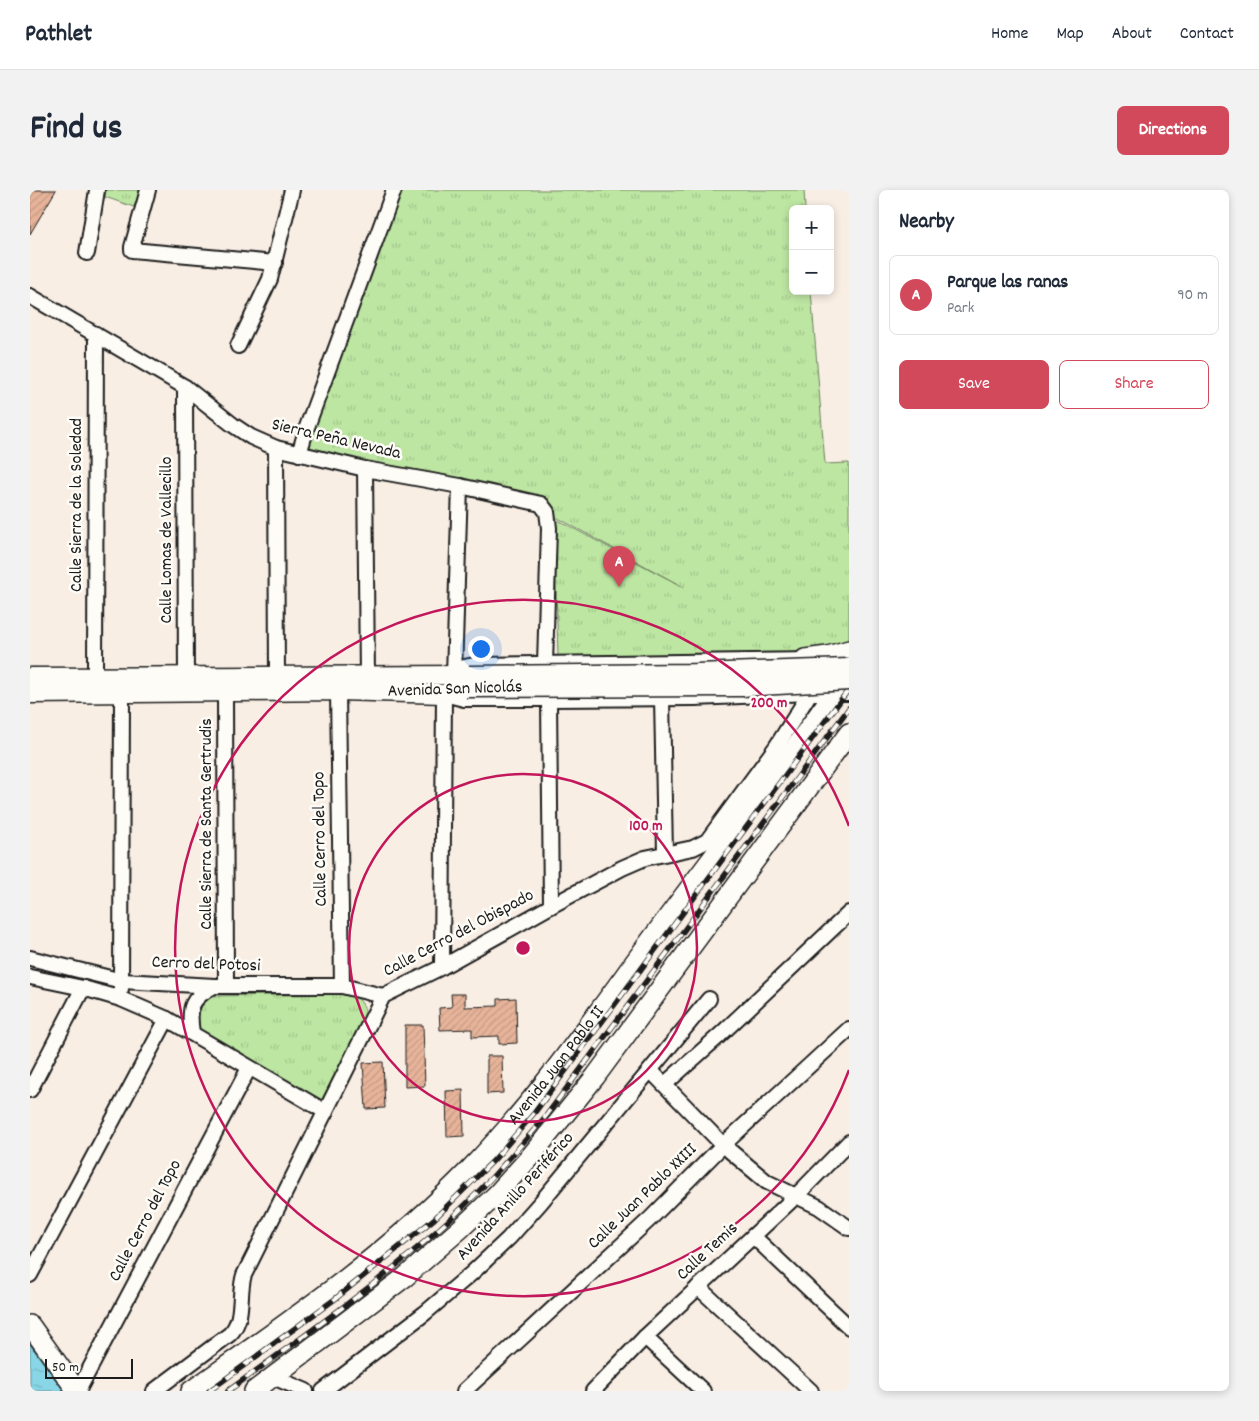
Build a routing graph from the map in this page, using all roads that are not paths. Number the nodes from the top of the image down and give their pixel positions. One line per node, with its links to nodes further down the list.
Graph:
1 (97, 190): 5 (street)
2 (148, 190): 6 (street)
3 (292, 190): 6 (street)
4 (394, 190): 12 (street)
5 (87, 253)
6 (275, 263): 9 (street)
7 (30, 296): 8 (street, Sierra Peña Nevada)
8 (96, 334): 10 (street, Sierra Peña Nevada); 20 (street, Calle Sierra de la Soledad)
9 (238, 346)
10 (185, 387): 11 (street, Sierra Peña Nevada); 26 (street, Calle Lomas de Vallecillo)
11 (276, 448): 12 (street, Sierra Peña Nevada); 21 (street)
12 (299, 454): 13 (street, Sierra Peña Nevada)
13 (365, 469): 14 (street, Sierra Peña Nevada); 22 (street)
14 (460, 486): 18 (street, Sierra Peña Nevada); 24 (street)
15 (849, 650): 16 (main road)
16 (812, 660): 17 (street); 18 (street); 30 (street, Calle Cerro del Obispado)
17 (849, 663)
18 (545, 664): 24 (street)
19 (849, 669): 24 (street, Avenida San Nicolás, bridge); 31 (main road, Avenida Juan Pablo II)
20 (96, 676): 23 (street, Avenida San Nicolás); 26 (street, Avenida San Nicolás)
21 (277, 676): 22 (street, Avenida San Nicolás); 26 (street, Avenida San Nicolás)
22 (367, 676): 24 (street, Avenida San Nicolás)
23 (30, 677)
24 (463, 679): 25 (street, Avenida San Nicolás, bridge); 33 (street, Avenida San Nicolás)
25 (849, 681)
26 (186, 685): 28 (street, Avenida San Nicolás); 29 (street, Avenida San Nicolás)
27 (338, 691): 29 (street, Avenida San Nicolás); 33 (street, Avenida San Nicolás); 45 (street, Calle Cerro del Topo)
28 (122, 693): 32 (street, Avenida San Nicolás); 43 (street)
29 (225, 693): 44 (street, Calle Sierra de Santa Gertrudis)
30 (810, 693): 31 (street); 34 (street); 37 (street, Calle Cerro del Obispado)
31 (841, 693): 72 (main road, Avenida Juan Pablo II)
32 (30, 694)
33 (444, 694): 35 (street); 41 (street)
34 (662, 698): 35 (street); 37 (street)
35 (549, 699): 38 (street)
36 (849, 733): 68 (main road, Avenida Juan Pablo II)
37 (665, 853): 38 (street, Calle Cerro del Obispado)
38 (550, 906): 41 (street, Calle Cerro del Obispado)
39 (849, 913): 55 (street)
40 (30, 958): 43 (street, Cerro del Potosi)
41 (442, 967): 47 (street, Calle Cerro del Obispado)
42 (30, 977): 46 (street)
43 (122, 981): 44 (street, Cerro del Potosi); 48 (street)
44 (221, 985): 45 (street, Cerro del Potosi); 52 (street)
45 (342, 986): 47 (street, Cerro del Potosi)
46 (83, 988): 48 (street); 56 (street)
47 (383, 996): 57 (street, Calle Cerro del Obispado)
48 (121, 999): 50 (street)
49 (708, 999): 54 (street, Avenida Anillo Periférico)
50 (167, 1020): 52 (street); 63 (street)
51 (849, 1029): 59 (street, Calle Juan Pablo XXIII)
52 (192, 1033): 53 (street)
53 (249, 1068): 57 (street); 70 (street, Calle Cerro del Topo)
54 (651, 1070): 55 (street); 75 (street, Avenida Anillo Periférico)
55 (665, 1084): 59 (street)
56 (30, 1090)
57 (326, 1112): 71 (street, Calle Cerro del Obispado)
58 (849, 1142): 60 (street, Calle Temis)
59 (723, 1145): 60 (street); 76 (street, Calle Juan Pablo XXIII)
60 (795, 1196): 61 (street); 62 (street, Calle Temis)
61 (849, 1228)
62 (753, 1236): 64 (street, Calle Temis); 66 (street)
63 (30, 1275)
64 (698, 1287): 67 (street, Calle Temis); 78 (street)
65 (30, 1325): 70 (main road)
66 (849, 1326)
67 (646, 1337): 69 (street, Calle Temis); 77 (street)
68 (273, 1377): 73 (main road, Avenida Juan Pablo II); 74 (street)
69 (596, 1390)
70 (77, 1391)
71 (154, 1391)
72 (191, 1391)
73 (254, 1391)
74 (306, 1391)
75 (323, 1391)
76 (464, 1391)
77 (703, 1391)
78 (811, 1391)

